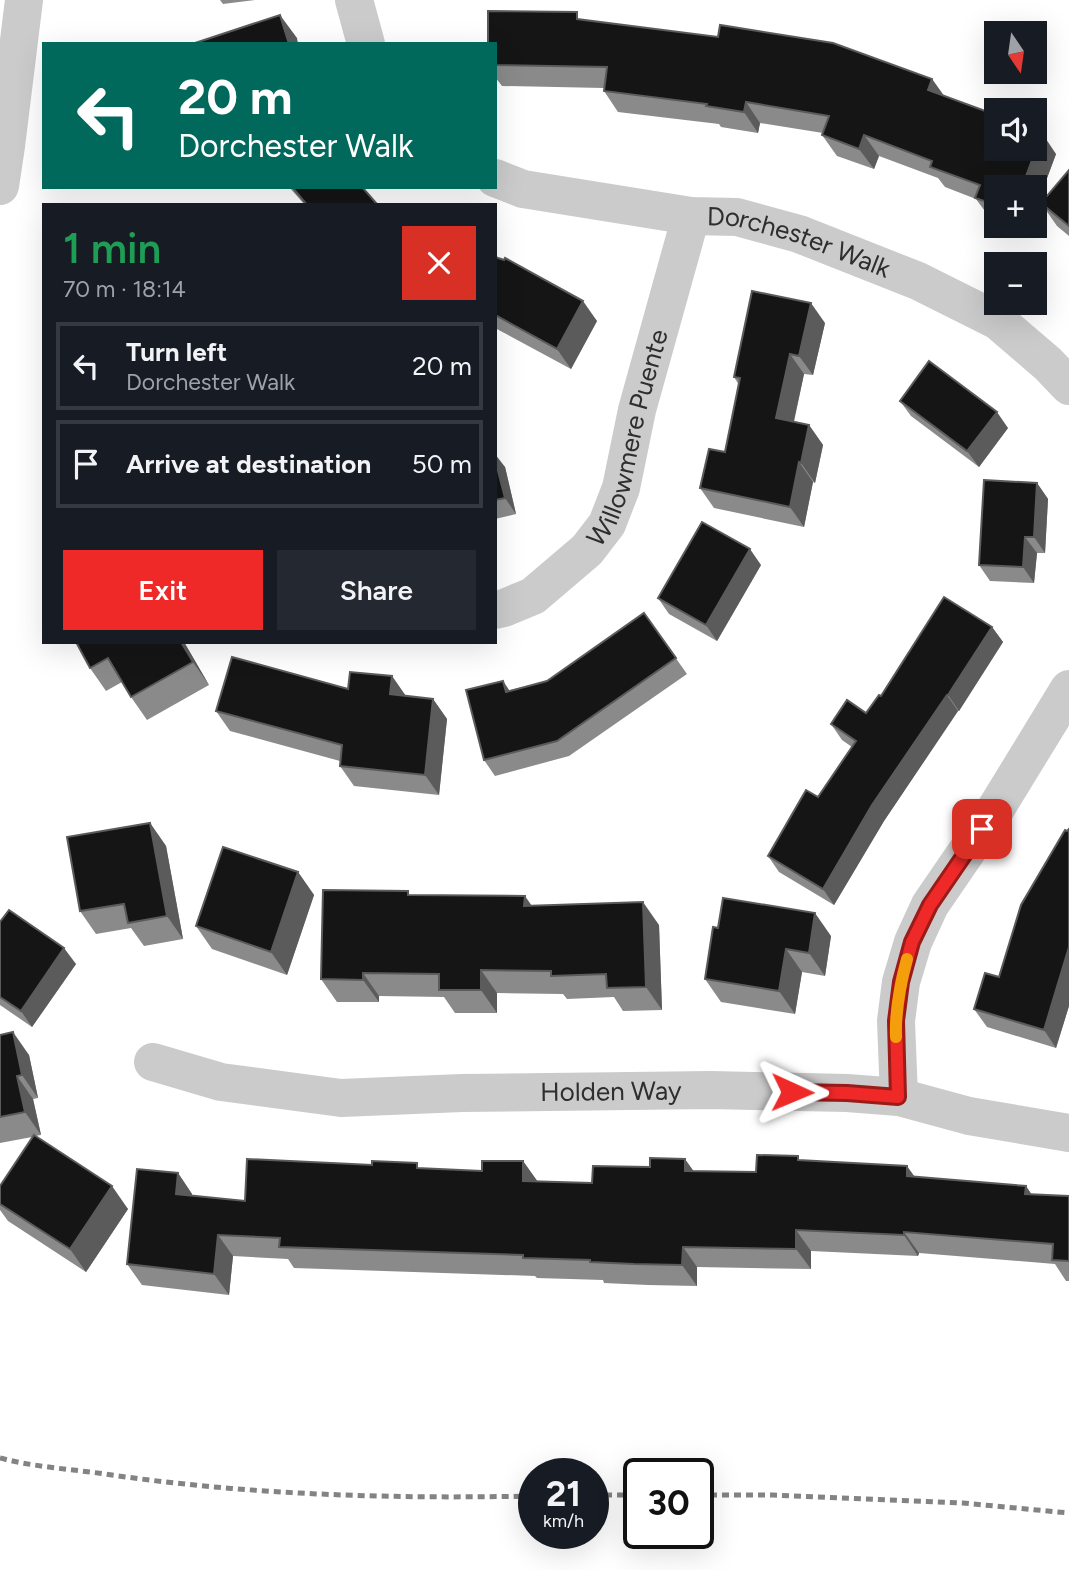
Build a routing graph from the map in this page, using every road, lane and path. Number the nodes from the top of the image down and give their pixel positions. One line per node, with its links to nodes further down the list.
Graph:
1 (24, 0): 5 (street)
2 (354, 0): 3 (street)
3 (365, 42)
4 (497, 179): 6 (street, Dorchester Walk)
5 (0, 186)
6 (691, 216): 7 (street, Dorchester Walk); 8 (street, Willowmere Puente)
7 (1069, 386)
8 (497, 610)
9 (1069, 689): 11 (street)
10 (153, 1062): 11 (street, Holden Way)
11 (898, 1097): 12 (street, Holden Way)
12 (1069, 1133)

